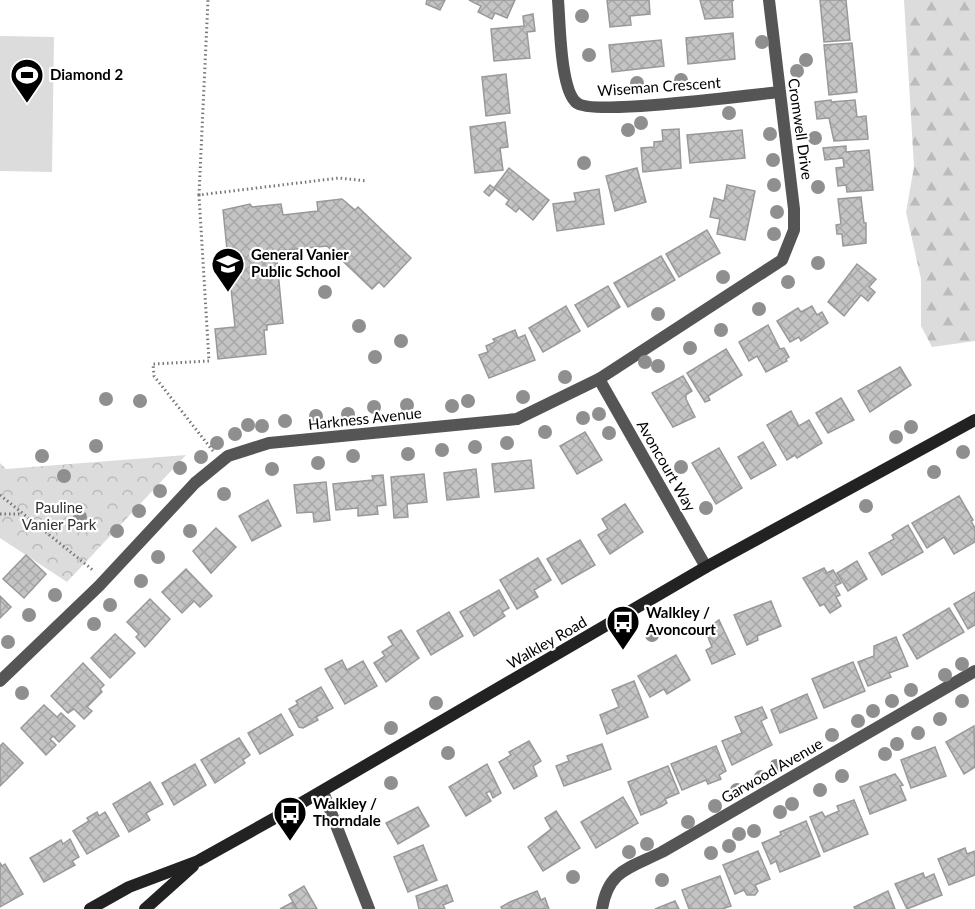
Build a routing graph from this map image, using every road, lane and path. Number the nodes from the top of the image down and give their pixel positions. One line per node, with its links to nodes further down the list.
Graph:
1 (208, 0): 6 (path)
2 (558, 0): 4 (street, Wiseman Crescent)
3 (769, 0): 4 (street, Cromwell Drive)
4 (779, 92): 7 (street, Cromwell Drive)
5 (367, 181): 6 (path)
6 (199, 195): 10 (path)
7 (782, 260): 8 (street, Harkness Avenue)
8 (599, 379): 10 (street, Harkness Avenue); 14 (street, Avoncourt Way)
9 (975, 420): 14 (main road, Walkley Road)
10 (221, 462): 15 (street, Harkness Avenue)
11 (0, 495): 13 (path)
12 (0, 514): 13 (path)
13 (22, 514): 15 (path)
14 (706, 567): 18 (main road, Walkley Road)
15 (105, 580): 17 (street, Harkness Avenue)
16 (975, 671): 23 (street, Garwood Avenue)
17 (0, 681)
18 (323, 792): 19 (main road, Walkley Road); 22 (street)
19 (198, 861): 20 (main road, Walkley Road); 21 (main road, Walkley Road)
20 (90, 909)
21 (145, 909)
22 (369, 909)
23 (602, 909)

